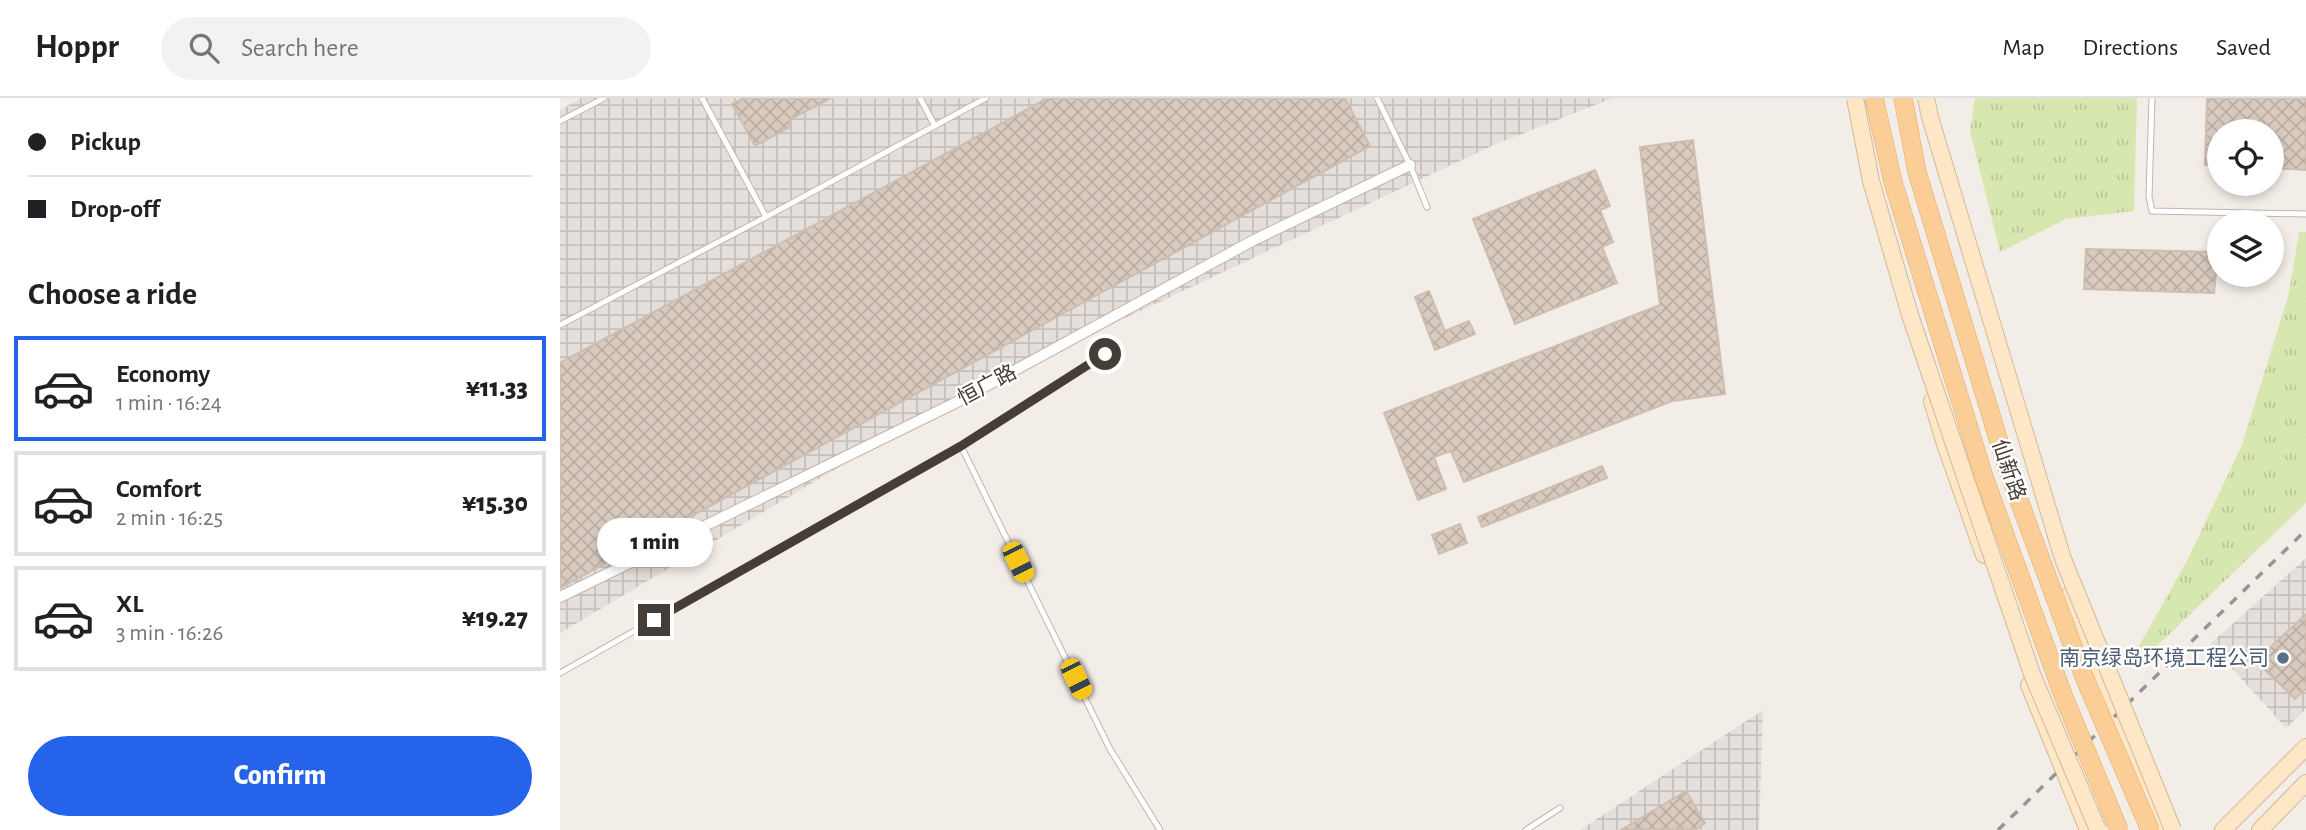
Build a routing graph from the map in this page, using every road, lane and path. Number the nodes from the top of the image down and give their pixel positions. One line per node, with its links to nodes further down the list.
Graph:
1 (604, 98): 12 (lane)
2 (702, 98): 17 (lane)
3 (920, 98): 13 (lane)
4 (986, 98): 13 (lane)
5 (1377, 98): 14 (lane)
6 (1849, 98): 28 (main road)
7 (1855, 98): 29 (main road, 仙新路, bridge)
8 (1874, 98): 30 (main road, 仙新路, bridge)
9 (1903, 98): 31 (main road, 仙新路, bridge)
10 (1925, 98): 32 (main road); 33 (main road, 仙新路, bridge)
11 (2152, 98): 16 (lane)
12 (560, 121)
13 (935, 126): 17 (lane)
14 (1410, 165): 15 (lane); 21 (street, 恒广路)
15 (1427, 207)
16 (2306, 214)
17 (766, 217): 18 (lane)
18 (560, 325)
19 (1105, 354): 20 (lane)
20 (961, 446): 22 (lane); 26 (lane)
21 (560, 597)
22 (560, 673)
23 (2306, 747): 34 (main road)
24 (2306, 783): 35 (main road)
25 (1560, 808): 27 (lane)
26 (1160, 830)
27 (1526, 830)
28 (2088, 830)
29 (2098, 830)
30 (2119, 830)
31 (2150, 830)
32 (2164, 830)
33 (2173, 830)
34 (2223, 830)
35 (2260, 830)

